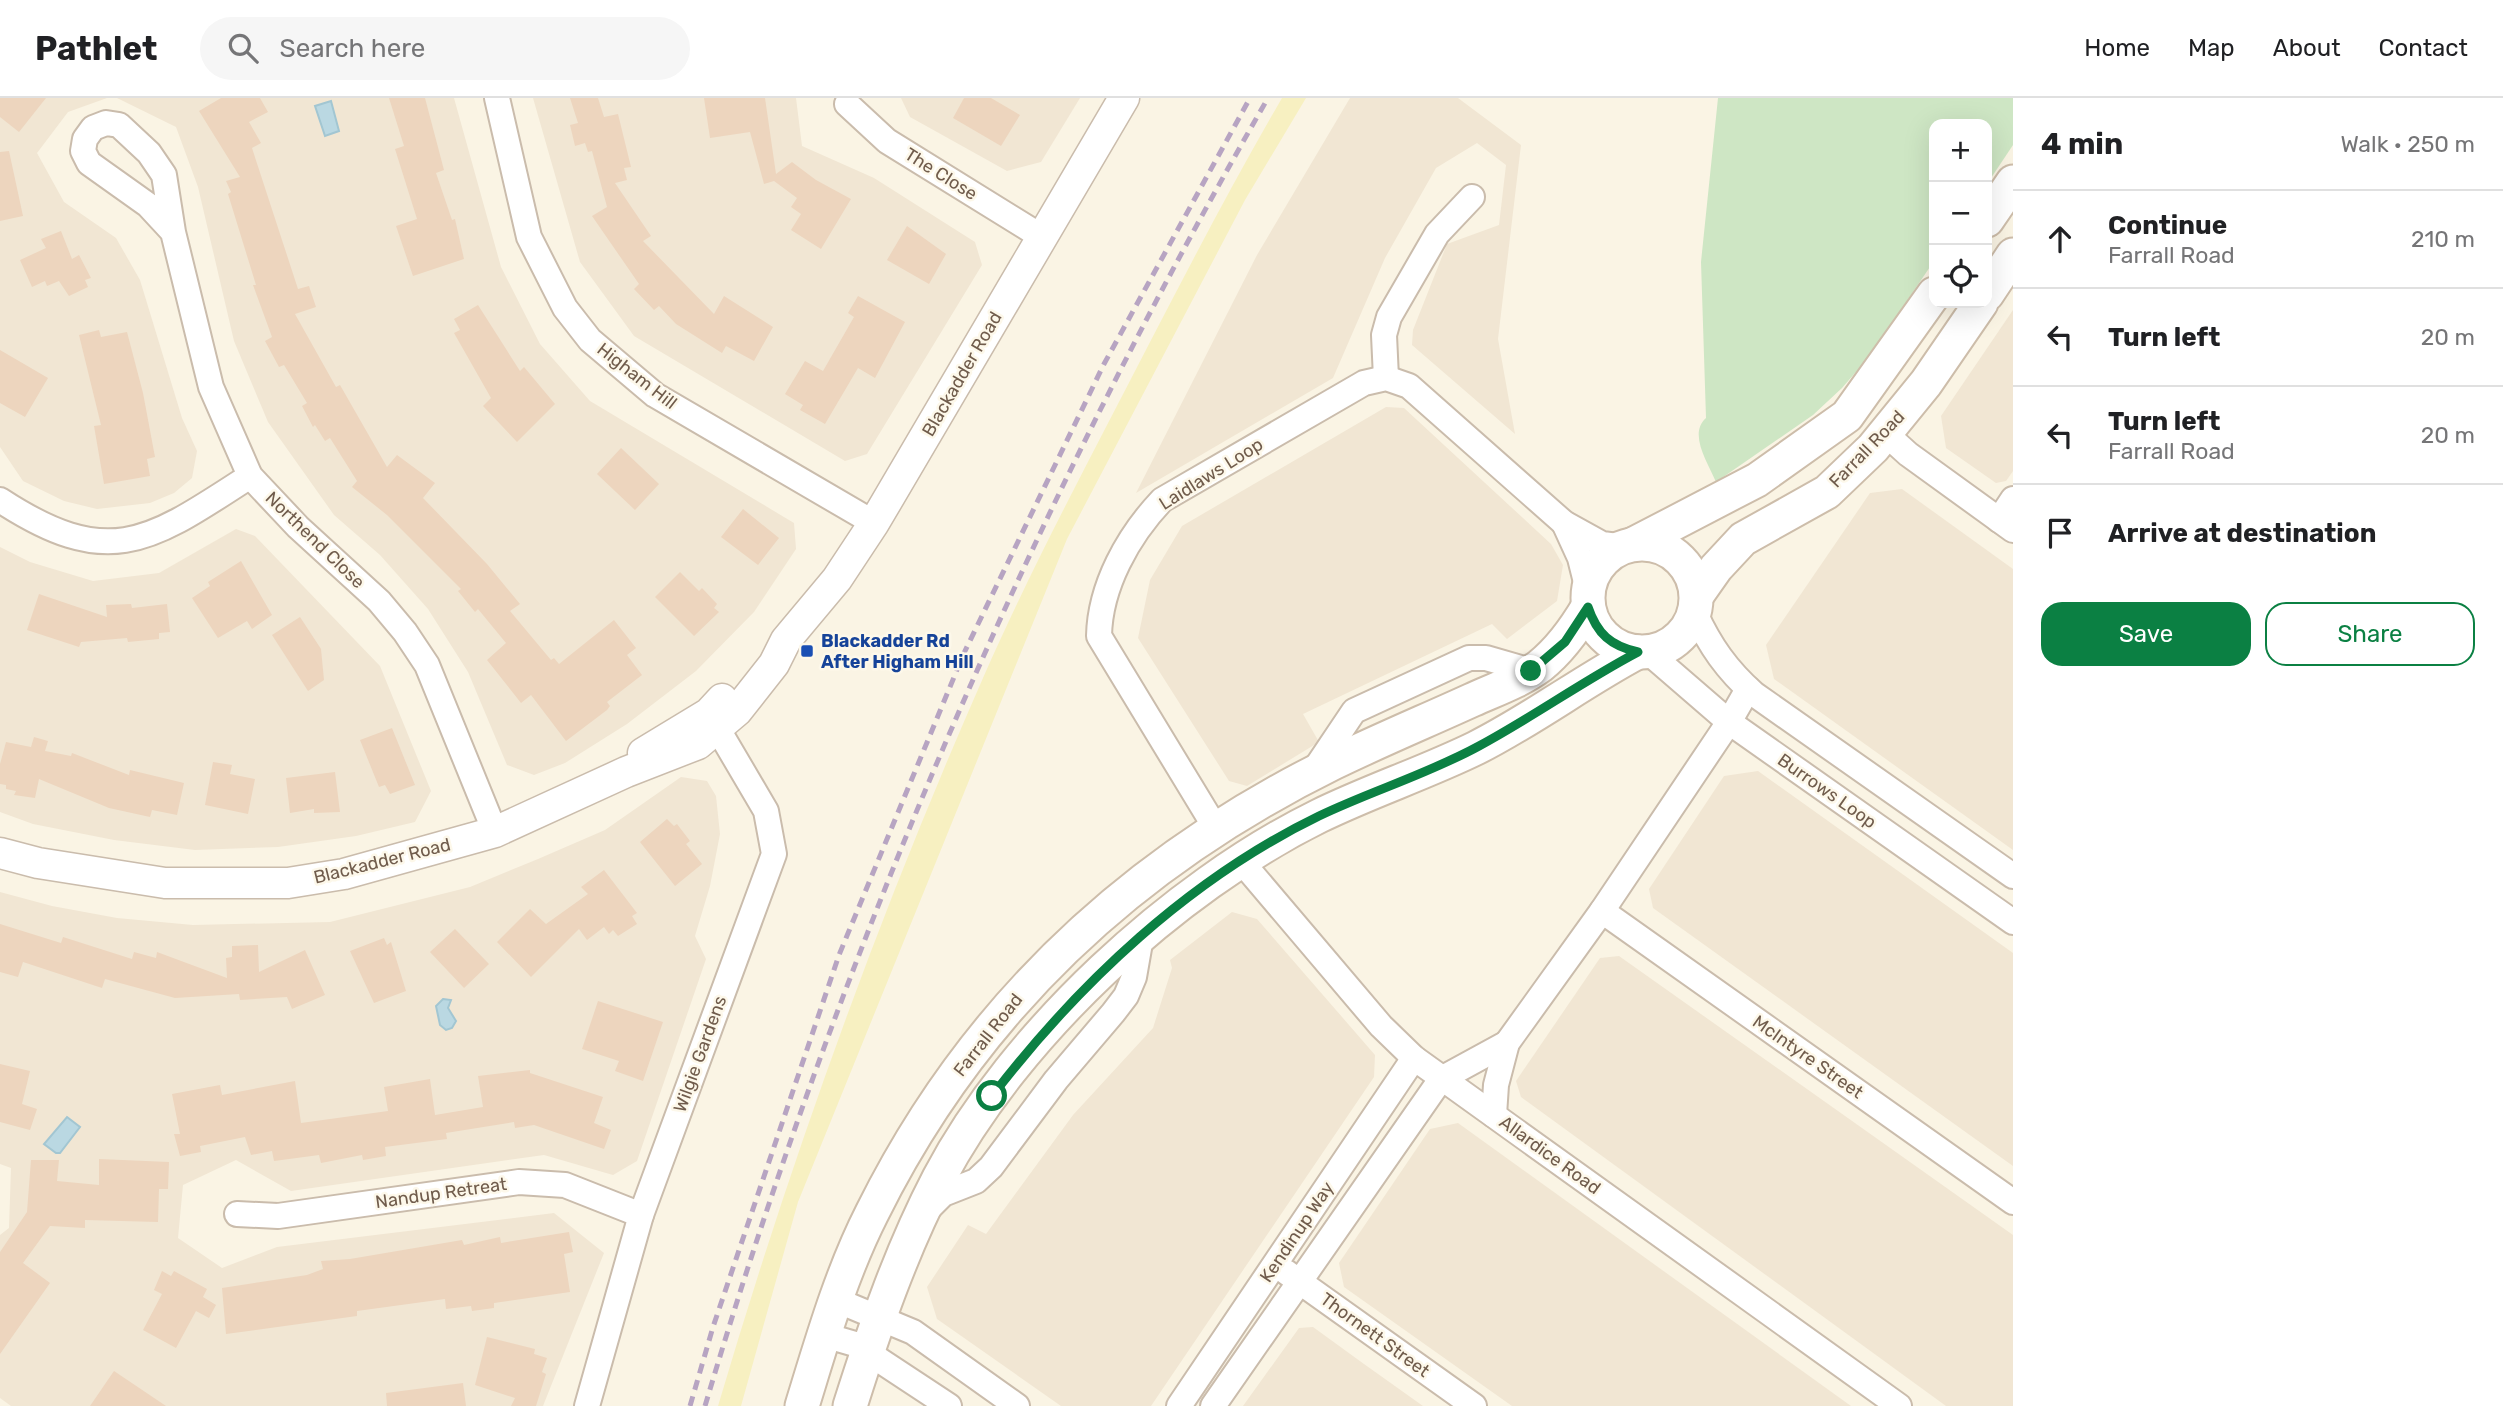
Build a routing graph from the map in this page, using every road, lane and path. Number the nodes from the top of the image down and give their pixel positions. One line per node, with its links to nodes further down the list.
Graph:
1 (497, 98): 18 (street, Higham Hill)
2 (1124, 98): 8 (street, Blackadder Road)
3 (847, 104): 8 (street, The Close)
4 (2013, 182): 6 (main road)
5 (1472, 197): 13 (street)
6 (1992, 213)
7 (173, 232): 15 (street, Northend Close)
8 (1042, 236): 18 (street, Blackadder Road)
9 (2013, 256): 10 (main road)
10 (1992, 287)
11 (1929, 301): 21 (main road)
12 (1978, 308): 14 (main road, Farrall Road)
13 (1386, 378): 19 (street); 30 (street, Laidlaws Loop)
14 (1886, 434): 20 (street); 23 (main road, Farrall Road)
15 (250, 476): 17 (street); 31 (street, Northend Close)
16 (2013, 499): 20 (street)
17 (0, 500)
18 (874, 523): 26 (street, Blackadder Road)
19 (1564, 523): 21 (street); 22 (street)
20 (2006, 525)
21 (1630, 545): 22 (main road); 23 (main road)
22 (1588, 599): 24 (main road); 30 (main road, Farrall Road)
23 (1696, 604): 24 (main road); 25 (street, Burrows Loop)
24 (1643, 652): 27 (street, Burrows Loop); 33 (main road)
25 (1748, 689): 27 (street); 28 (street, Burrows Loop)
26 (713, 720): 31 (street, Blackadder Road); 46 (street, Wilgie Gardens)
27 (1729, 722): 29 (street, Burrows Loop); 36 (street)
28 (1897, 795): 29 (street); 34 (street, Burrows Loop)
29 (1877, 826): 35 (street, Burrows Loop)
30 (1215, 827): 49 (main road, Farrall Road)
31 (495, 832): 32 (street, Blackadder Road)
32 (0, 853)
33 (1241, 861): 39 (street, Allardice Road); 50 (main road)
34 (2010, 874): 35 (street)
35 (1986, 902): 37 (street, Burrows Loop)
36 (1602, 911): 38 (street); 44 (street, McIntyre Street)
37 (2013, 922)
38 (1507, 1043): 40 (street); 41 (street)
39 (1414, 1058): 40 (street, Allardice Road); 42 (street, Kendinup Way)
40 (1441, 1079): 41 (street, Allardice Road); 43 (street, Kendinup Way)
41 (1494, 1115): 62 (street, Allardice Road)
42 (1344, 1163): 43 (street); 47 (street, Kendinup Way)
43 (1368, 1180): 48 (street, Kendinup Way)
44 (2013, 1202)
45 (237, 1214): 46 (street, Nandup Retreat)
46 (641, 1215): 55 (street, Wilgie Gardens)
47 (1275, 1265): 48 (street, Thornett Street); 53 (street, Kendinup Way)
48 (1300, 1282): 54 (street, Kendinup Way); 61 (street, Thornett Street)
49 (836, 1300): 50 (street); 51 (main road, Farrall Road)
50 (879, 1317): 52 (main road); 59 (street)
51 (824, 1335): 52 (street); 56 (main road, Farrall Road)
52 (867, 1352): 57 (main road); 58 (street)
53 (1198, 1378): 54 (street); 60 (street, Kendinup Way)
54 (1217, 1400)
55 (587, 1406)
56 (802, 1406)
57 (850, 1406)
58 (949, 1406)
59 (1017, 1406)
60 (1179, 1406)
61 (1474, 1406)
62 (1899, 1406)

